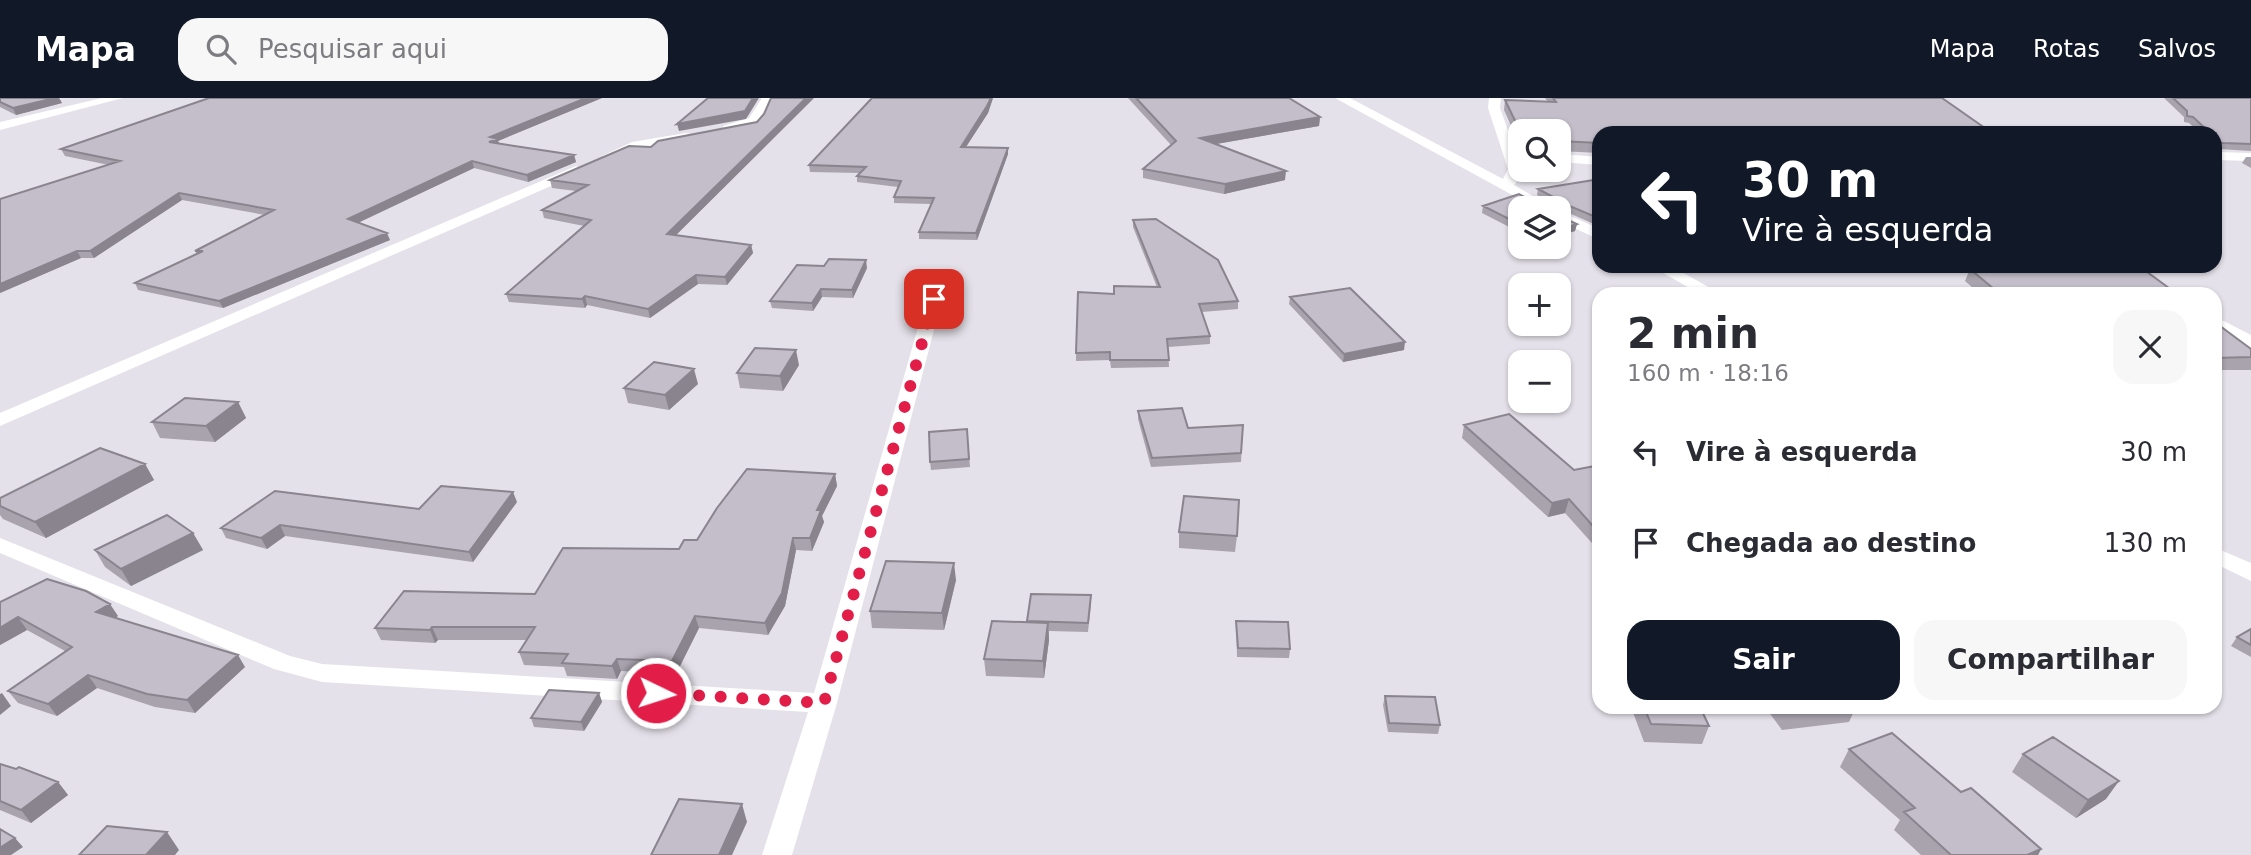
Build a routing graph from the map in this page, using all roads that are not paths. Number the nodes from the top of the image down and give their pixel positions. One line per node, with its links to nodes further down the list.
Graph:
1 (117, 98): 5 (street)
2 (768, 98): 21 (street)
3 (1341, 98): 12 (street)
4 (1494, 98): 6 (street)
5 (0, 126)
6 (1508, 140)
7 (2222, 156): 8 (street)
8 (2251, 157)
9 (1571, 160): 10 (street)
10 (1592, 161)
11 (1508, 182): 12 (street)
12 (1504, 186): 13 (street)
13 (1524, 196)
14 (1571, 221): 15 (street)
15 (1592, 231)
16 (1672, 273): 17 (street)
17 (1699, 287)
18 (934, 299): 25 (street)
19 (2222, 326): 20 (street)
20 (2251, 343)
21 (0, 420)
22 (0, 545): 25 (street)
23 (2222, 558): 24 (street)
24 (2251, 573)
25 (824, 703): 26 (street)
26 (776, 855)

